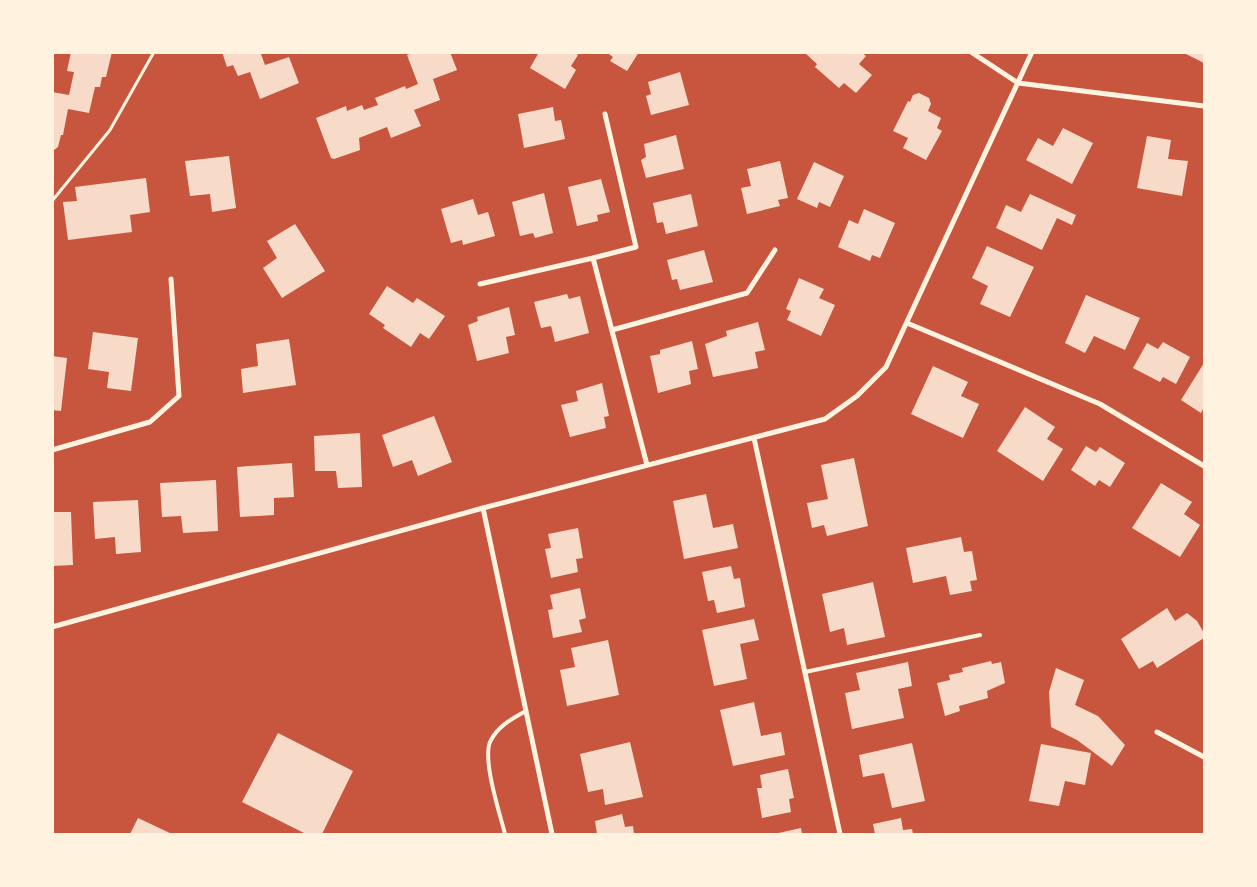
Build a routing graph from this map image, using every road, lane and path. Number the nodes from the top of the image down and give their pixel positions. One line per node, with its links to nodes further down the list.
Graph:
1 (154, 52): 7 (path)
2 (971, 52): 4 (street)
3 (1032, 52): 4 (street)
4 (1018, 83): 5 (street); 12 (street)
5 (1204, 106)
6 (605, 114): 9 (street)
7 (52, 201)
8 (775, 250): 13 (street)
9 (593, 258): 11 (street); 13 (street)
10 (171, 279): 15 (street)
11 (480, 284)
12 (907, 323): 14 (street); 17 (street)
13 (612, 330): 16 (street)
14 (754, 438): 16 (street); 21 (street)
15 (52, 450)
16 (647, 465): 18 (street)
17 (1204, 466)
18 (483, 508): 19 (street); 22 (street)
19 (52, 628)
20 (980, 635): 21 (lane)
21 (805, 672): 27 (street)
22 (526, 711): 25 (lane); 26 (street)
23 (1157, 732): 24 (street)
24 (1204, 756)
25 (505, 834)
26 (552, 834)
27 (840, 834)

